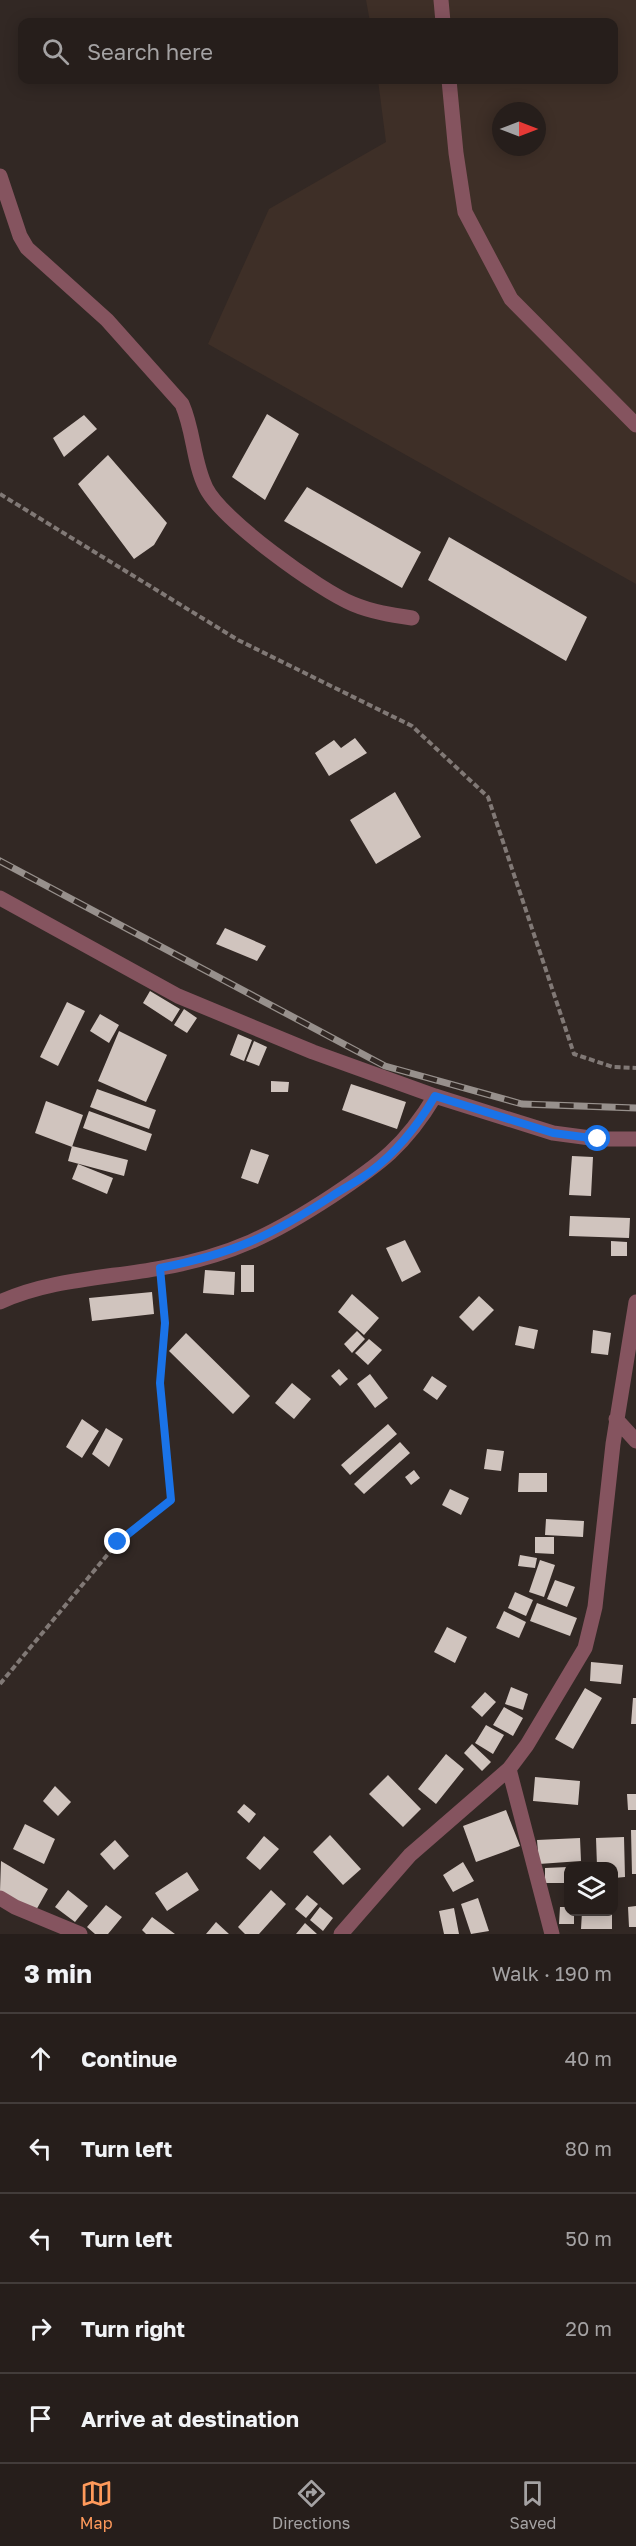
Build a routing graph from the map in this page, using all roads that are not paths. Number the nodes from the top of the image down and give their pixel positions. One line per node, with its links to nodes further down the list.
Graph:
1 (441, 0): 2 (street)
2 (443, 18)
3 (449, 84): 5 (street)
4 (0, 176): 6 (street)
5 (636, 425)
6 (412, 618)
7 (0, 898): 8 (street)
8 (435, 1096): 9 (street); 10 (street)
9 (636, 1139)
10 (0, 1302)
11 (636, 1302): 12 (street)
12 (616, 1419): 13 (street); 14 (street)
13 (636, 1441)
14 (509, 1769): 17 (street); 18 (street)
15 (0, 1898): 16 (street)
16 (80, 1934)
17 (341, 1934)
18 (552, 1934)

